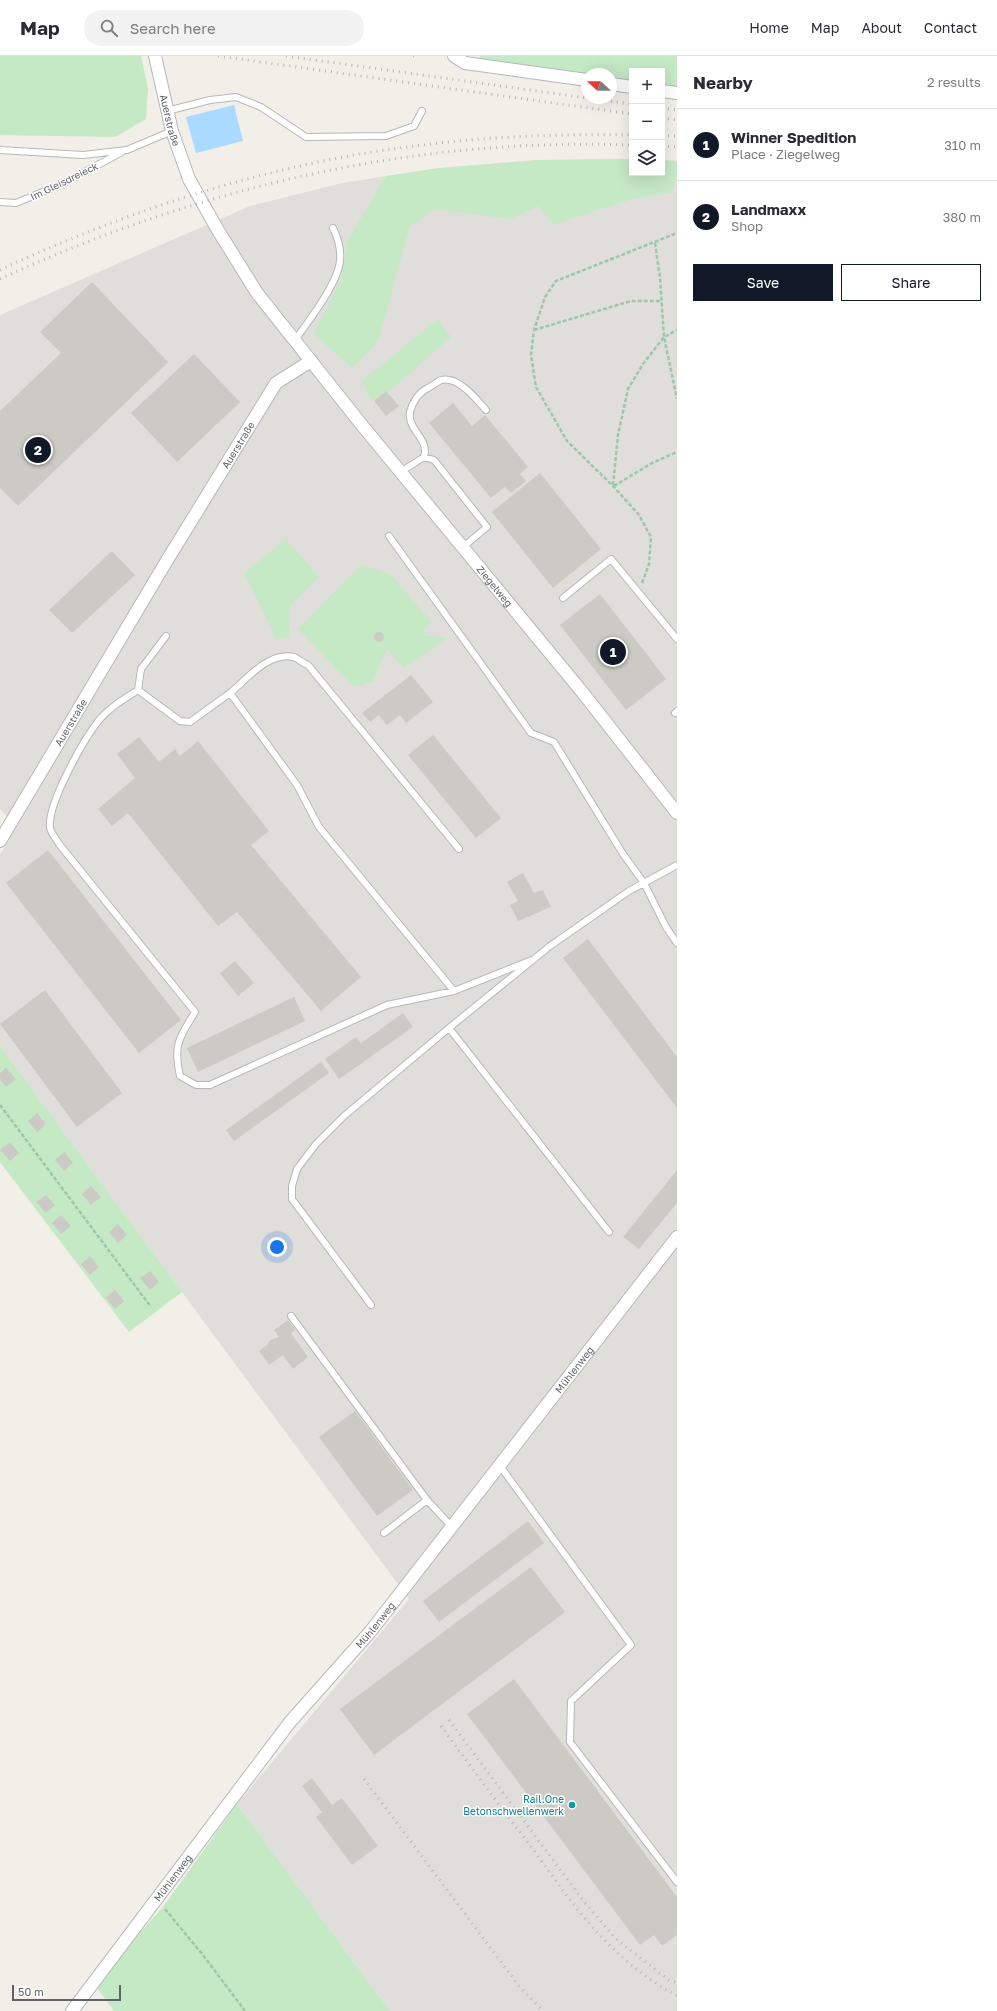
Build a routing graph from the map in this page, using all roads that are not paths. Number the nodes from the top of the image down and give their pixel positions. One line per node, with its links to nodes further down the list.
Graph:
1 (155, 56): 8 (street, Auerstraße)
2 (454, 56): 3 (street)
3 (581, 79)
4 (617, 85): 5 (street)
5 (629, 87)
6 (665, 91): 7 (street)
7 (677, 93)
8 (167, 111): 9 (lane); 10 (street, Auerstraße)
9 (422, 111)
10 (172, 131): 12 (lane, Im Gleisdreieck); 15 (street, Auerstraße)
11 (0, 150): 12 (lane, Im Gleisdreieck)
12 (127, 150): 13 (lane, Im Gleisdreieck)
13 (0, 202)
14 (333, 228): 15 (lane)
15 (294, 340): 16 (street, Auerstraße)
16 (311, 361): 19 (street, Ziegelweg); 28 (street, Auerstraße)
17 (486, 410): 18 (lane)
18 (424, 457): 19 (lane); 21 (lane)
19 (402, 471): 21 (street, Ziegelweg)
20 (389, 536): 31 (lane)
21 (463, 547): 27 (street, Ziegelweg)
22 (563, 598): 24 (lane)
23 (166, 636): 25 (lane)
24 (677, 640)
25 (138, 690): 26 (lane); 34 (lane)
26 (230, 693): 29 (lane); 34 (lane)
27 (677, 813)
28 (0, 841)
29 (459, 849)
30 (677, 865): 31 (lane)
31 (644, 883): 32 (lane); 33 (lane)
32 (677, 942)
33 (532, 960): 34 (lane); 35 (lane)
34 (454, 991)
35 (449, 1028): 36 (lane); 38 (lane)
36 (609, 1232)
37 (677, 1237): 40 (street, Mühlenweg)
38 (371, 1305)
39 (291, 1316): 41 (lane)
40 (500, 1466): 42 (street, Mühlenweg); 44 (lane)
41 (427, 1500): 42 (lane); 43 (lane)
42 (452, 1527): 45 (street, Mühlenweg)
43 (384, 1533)
44 (677, 1882)
45 (72, 2011)

